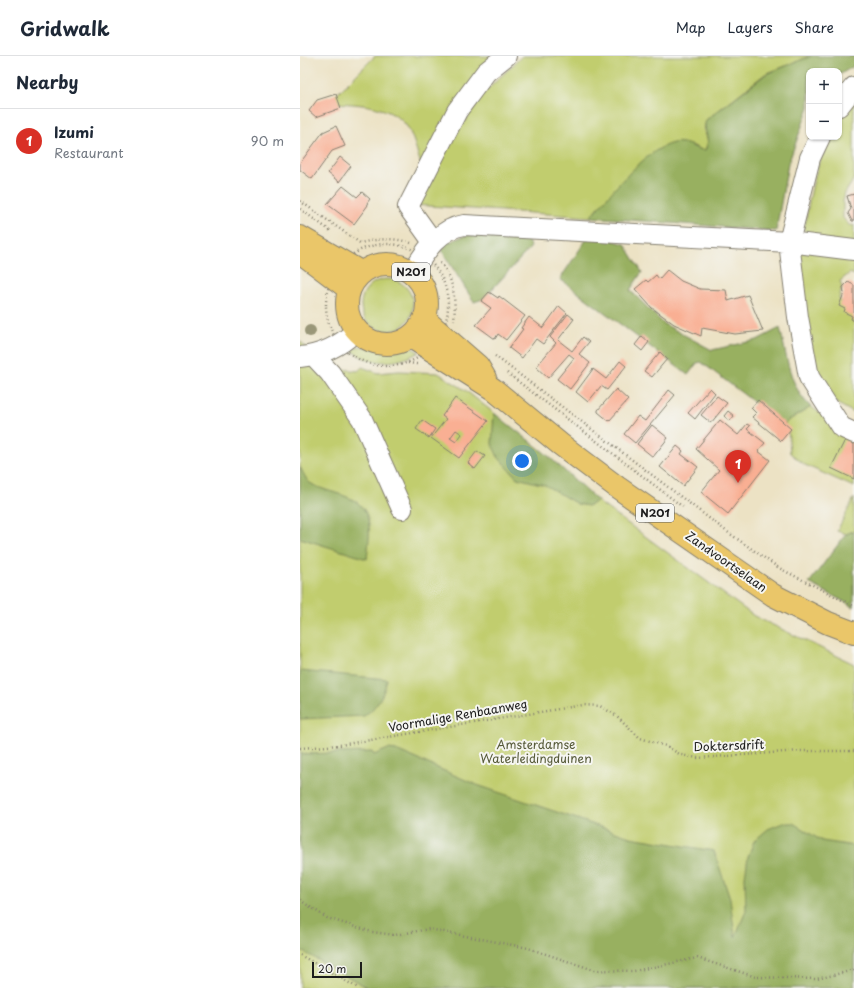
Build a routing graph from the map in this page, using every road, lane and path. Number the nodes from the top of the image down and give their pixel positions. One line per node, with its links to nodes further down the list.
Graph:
1 (506, 56): 10 (street)
2 (854, 87): 3 (street)
3 (841, 104)
4 (819, 140): 9 (street)
5 (300, 201): 10 (path)
6 (300, 209): 7 (path)
7 (335, 233)
8 (300, 236): 14 (main road)
9 (789, 242): 10 (street); 11 (street); 25 (street)
10 (430, 246): 13 (street); 17 (path)
11 (854, 250)
12 (300, 252): 14 (main road)
13 (412, 273): 14 (main road, N201); 15 (main road, N201)
14 (355, 281): 19 (main road)
15 (424, 320): 20 (main road); 24 (main road, Zandvoortselaan / N201)
16 (447, 320): 18 (path)
17 (457, 323)
18 (451, 326)
19 (356, 331): 20 (main road); 22 (street)
20 (411, 337): 24 (main road, Zandvoortselaan / N201)
21 (489, 351): 28 (path)
22 (307, 356): 26 (street)
23 (503, 370): 27 (path)
24 (493, 389): 29 (main road, Zandvoortselaan / N201)
25 (854, 433)
26 (402, 509)
27 (686, 510)
28 (854, 606)
29 (854, 633)
30 (617, 716): 31 (path, Voormalige Renbaanweg); 32 (path, Doktersdrift)
31 (300, 748)
32 (854, 751)
33 (300, 900): 35 (path)
34 (300, 955): 36 (path)
35 (854, 970)
36 (358, 988)

